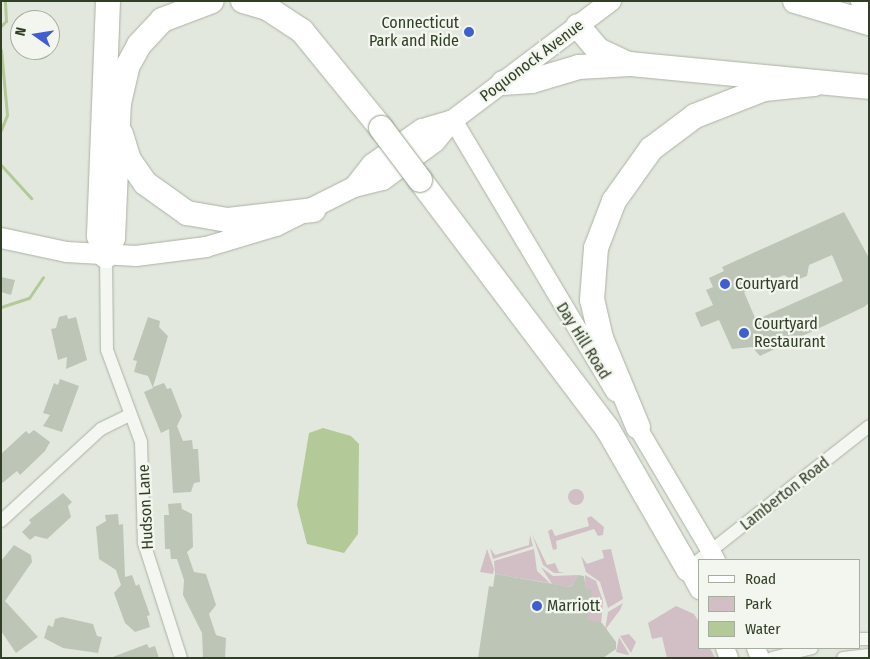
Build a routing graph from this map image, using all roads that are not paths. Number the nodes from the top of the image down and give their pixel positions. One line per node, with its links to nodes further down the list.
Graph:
1 (108, 1): 20 (highway)
2 (212, 1): 16 (highway)
3 (243, 1): 11 (highway)
4 (290, 1): 11 (highway)
5 (611, 1): 10 (main road, Poquonock Avenue)
6 (795, 1): 9 (highway)
7 (863, 1): 8 (highway)
8 (869, 3)
9 (869, 23)
10 (578, 26): 12 (highway); 13 (main road, Poquonock Avenue)
11 (331, 60): 25 (highway, bridge)
12 (630, 64): 13 (highway); 14 (highway)
13 (502, 83): 17 (main road, Poquonock Avenue)
14 (814, 84): 15 (highway); 23 (highway)
15 (869, 87)
16 (118, 110): 18 (highway); 20 (highway)
17 (453, 120): 18 (main road, Poquonock Avenue); 23 (main road, Day Hill Road)
18 (313, 210): 20 (main road, Poquonock Avenue)
19 (1, 238): 20 (main road, Poquonock Avenue)
20 (106, 256): 21 (street, Hudson Lane)
21 (130, 414): 24 (street); 30 (street, Hudson Lane)
22 (869, 426): 27 (street, Lamberton Road)
23 (638, 427): 26 (main road, Day Hill Road)
24 (1, 522)
25 (702, 559)
26 (703, 559)
27 (704, 559)
28 (808, 649): 31 (street)
29 (869, 654): 32 (street)
30 (181, 658)
31 (772, 658)
32 (843, 658)

